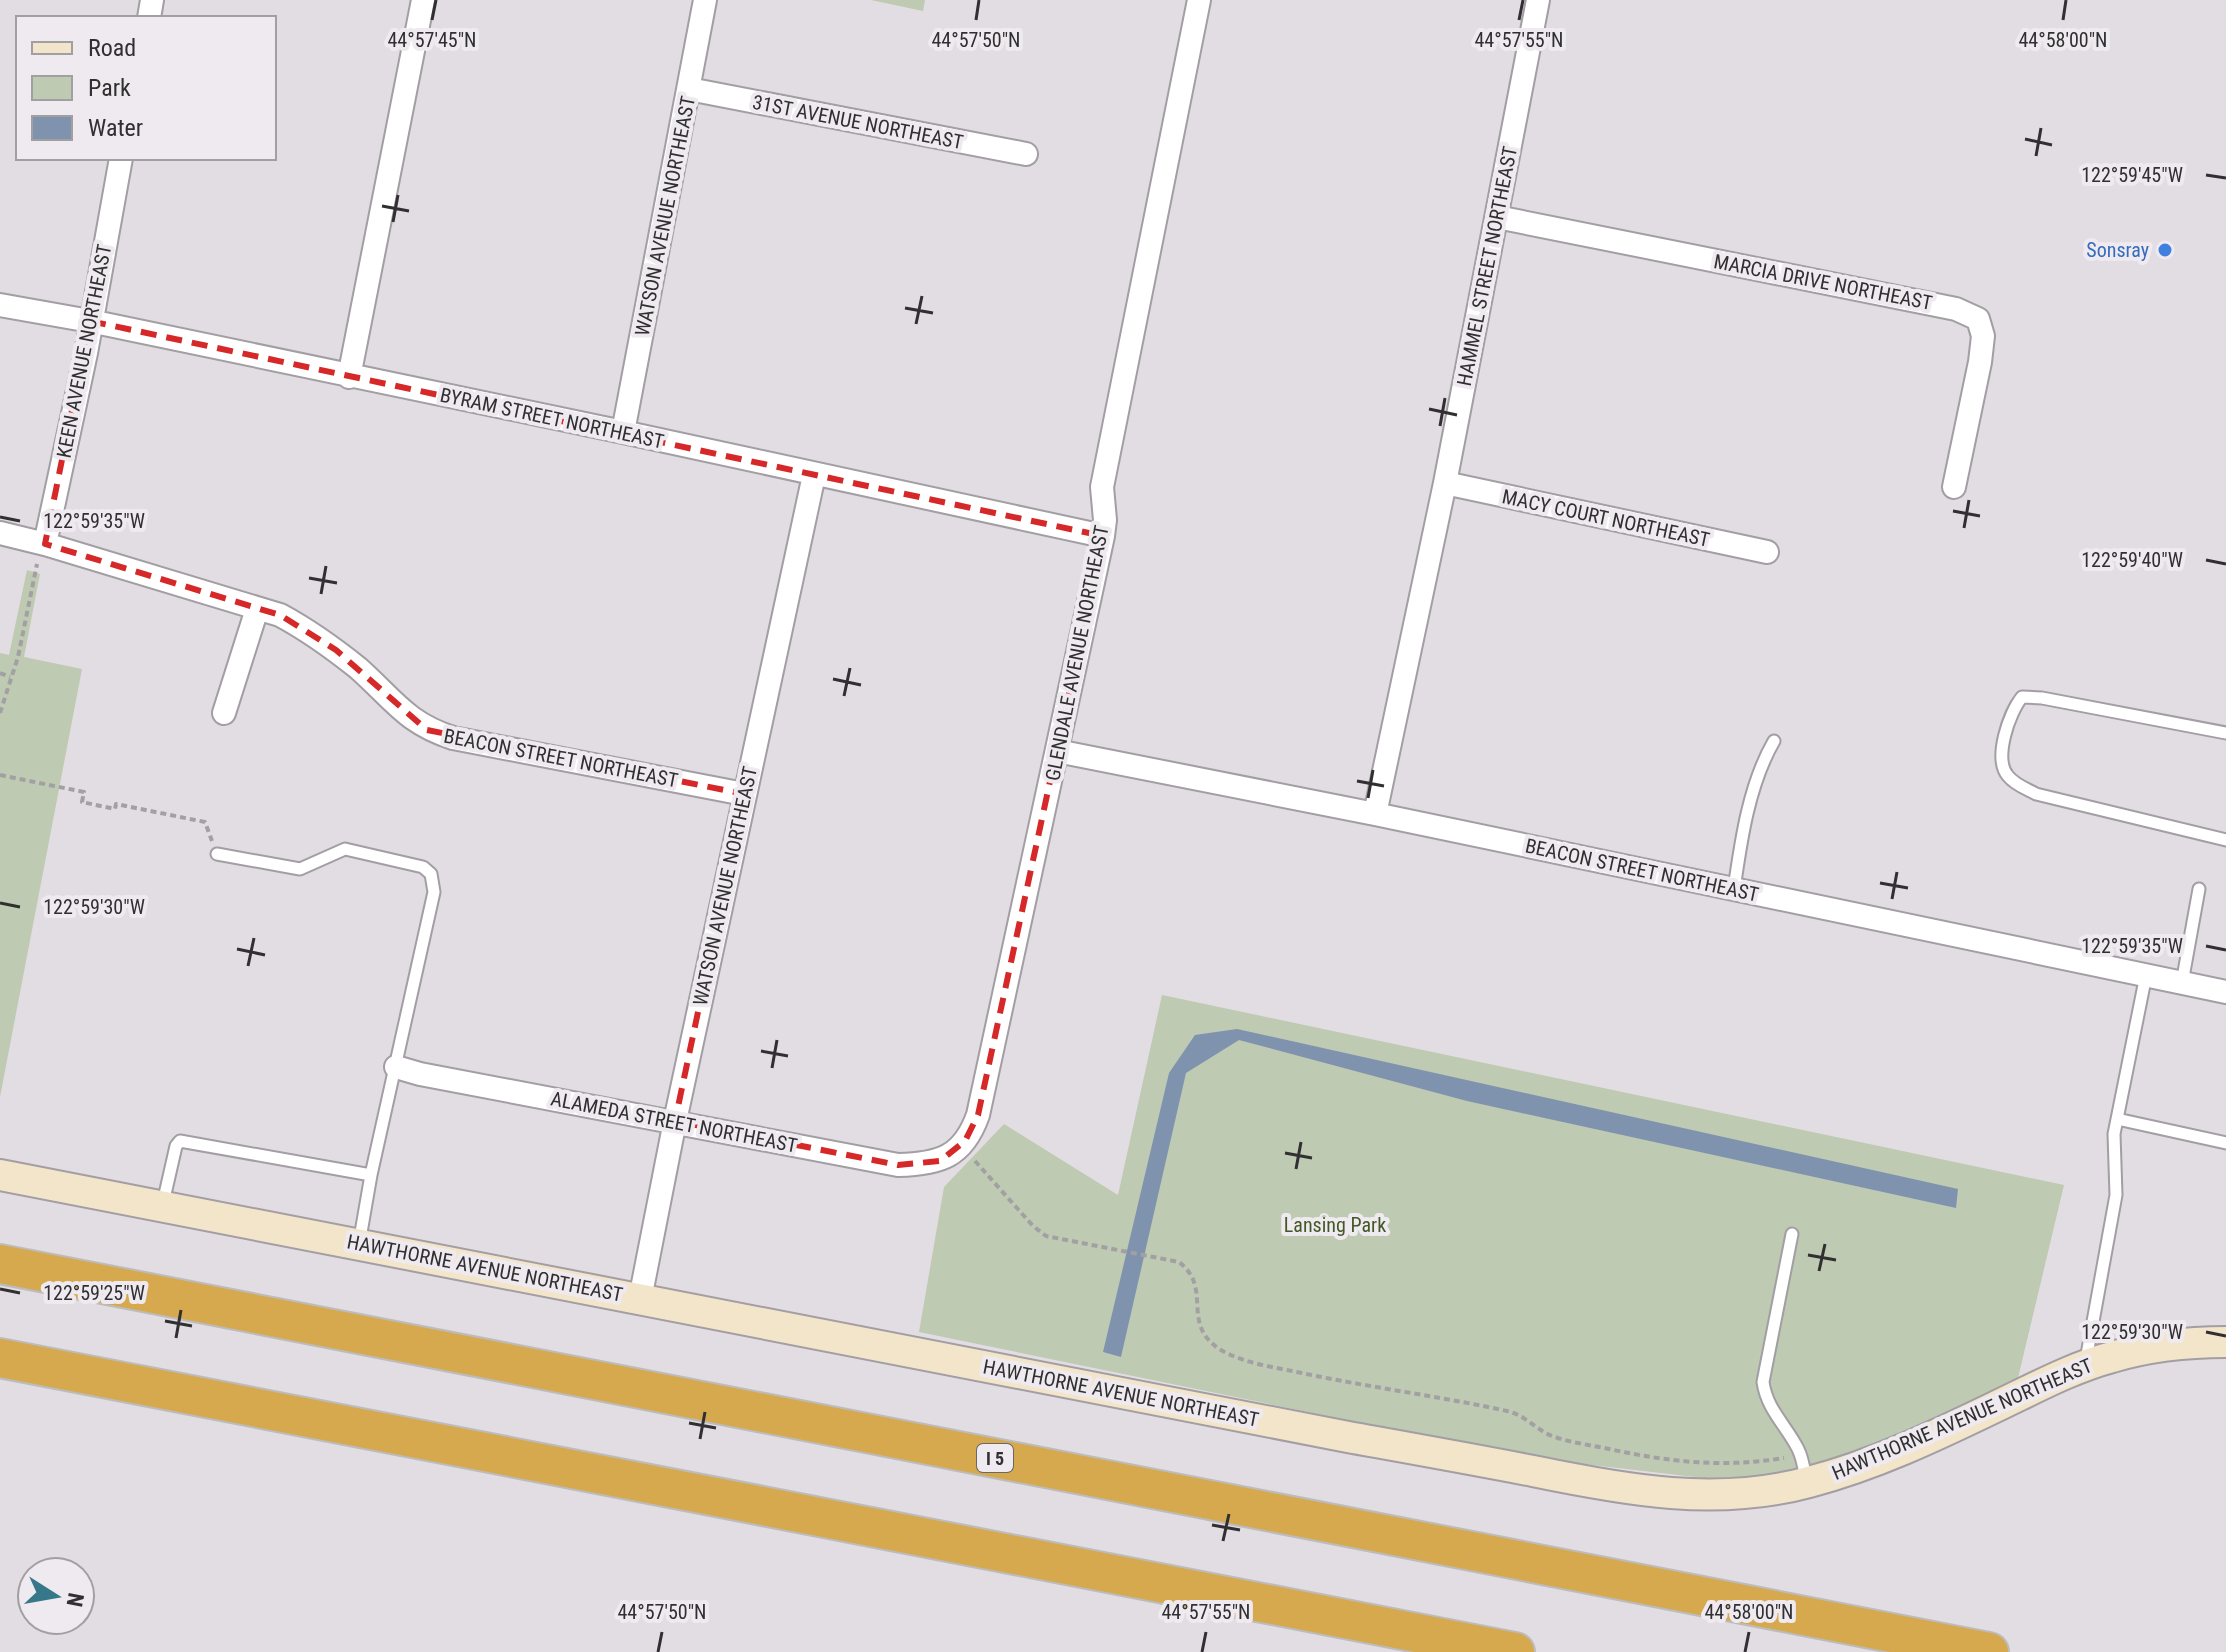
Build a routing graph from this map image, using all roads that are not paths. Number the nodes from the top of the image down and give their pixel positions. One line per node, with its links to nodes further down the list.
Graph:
1 (423, 0): 11 (street)
2 (705, 0): 5 (street, WATSON AVENUE NORTHEAST)
3 (1199, 0): 17 (street, GLENDALE AVENUE NORTHEAST)
4 (1538, 0): 8 (street, HAMMEL STREET NORTHEAST)
5 (689, 89): 6 (street, 31ST AVENUE NORTHEAST); 12 (street, WATSON AVENUE NORTHEAST)
6 (1026, 154)
7 (121, 160): 10 (street, KEEN AVENUE NORTHEAST)
8 (1497, 217): 14 (street, HAMMEL STREET NORTHEAST); 15 (street, MARCIA DRIVE NORTHEAST)
9 (0, 305): 10 (street, BYRAM STREET NORTHEAST)
10 (90, 321): 11 (street, BYRAM STREET NORTHEAST); 18 (street, KEEN AVENUE NORTHEAST)
11 (349, 377): 12 (street, BYRAM STREET NORTHEAST)
12 (623, 432): 13 (street, BYRAM STREET NORTHEAST)
13 (814, 475): 17 (street, BYRAM STREET NORTHEAST); 25 (street, WATSON AVENUE NORTHEAST)
14 (1445, 483): 19 (street, MACY COURT NORTHEAST); 26 (street, HAMMEL STREET NORTHEAST)
15 (1954, 487)
16 (0, 533): 18 (street, BEACON STREET NORTHEAST)
17 (1103, 536): 24 (street, GLENDALE AVENUE NORTHEAST)
18 (45, 544): 20 (street, BEACON STREET NORTHEAST)
19 (1767, 552)
20 (257, 609): 21 (street); 25 (street, BEACON STREET NORTHEAST)
21 (224, 713)
22 (2226, 733): 27 (lane)
23 (1774, 741): 29 (lane)
24 (1057, 751): 26 (street, BEACON STREET NORTHEAST); 38 (street, GLENDALE AVENUE NORTHEAST)
25 (744, 794): 36 (street, WATSON AVENUE NORTHEAST)
26 (1375, 814): 29 (street, BEACON STREET NORTHEAST)
27 (2226, 840)
28 (217, 854): 34 (lane)
29 (1734, 889): 31 (street, BEACON STREET NORTHEAST)
30 (2199, 889): 32 (lane)
31 (2146, 975): 32 (street, BEACON STREET NORTHEAST); 35 (lane)
32 (2182, 983): 33 (street, BEACON STREET NORTHEAST)
33 (2226, 992)
34 (396, 1067): 36 (street, ALAMEDA STREET NORTHEAST); 40 (lane)
35 (2117, 1119): 37 (lane); 48 (lane)
36 (675, 1121): 38 (street, ALAMEDA STREET NORTHEAST); 45 (street, WATSON AVENUE NORTHEAST)
37 (2226, 1143)
38 (962, 1157)
39 (0, 1175): 41 (main road, HAWTHORNE AVENUE NORTHEAST)
40 (371, 1175): 41 (lane); 43 (lane)
41 (163, 1206): 43 (main road, HAWTHORNE AVENUE NORTHEAST)
42 (1792, 1234): 49 (lane)
43 (359, 1244): 45 (main road, HAWTHORNE AVENUE NORTHEAST)
44 (0, 1264): 51 (highway, I 5)
45 (640, 1299): 49 (main road, HAWTHORNE AVENUE NORTHEAST)
46 (2226, 1342): 48 (main road, HAWTHORNE AVENUE NORTHEAST)
47 (0, 1358): 50 (highway)
48 (2085, 1366): 49 (main road, HAWTHORNE AVENUE NORTHEAST)
49 (1803, 1469)
50 (1515, 1652)
51 (1989, 1652)

